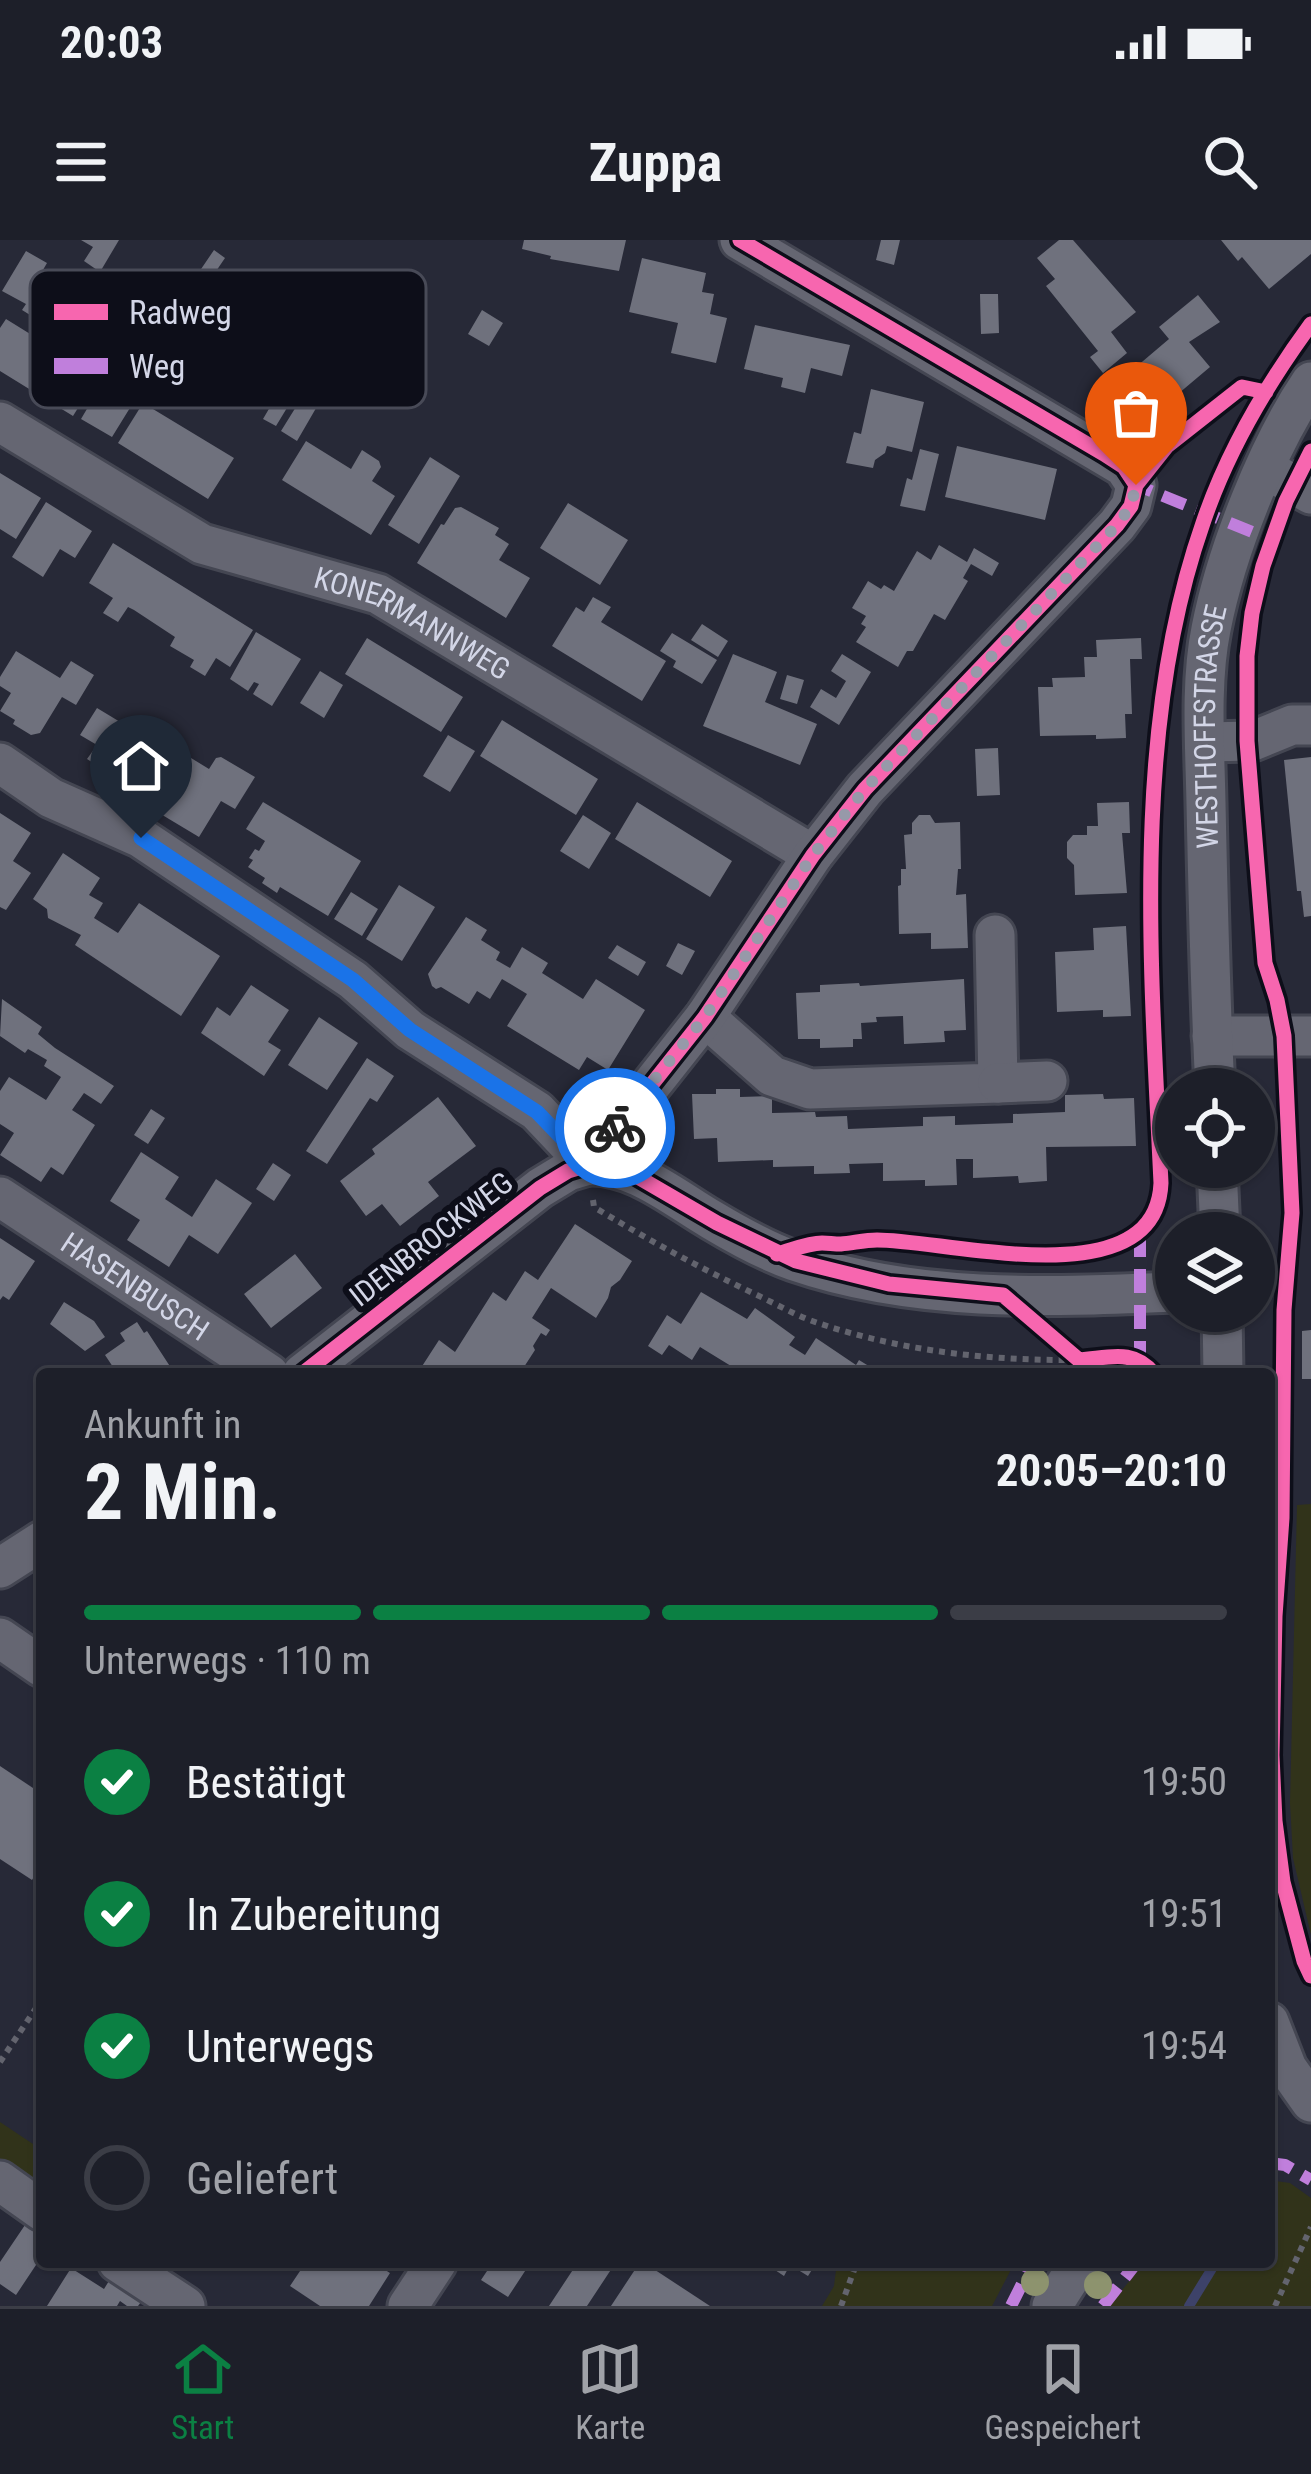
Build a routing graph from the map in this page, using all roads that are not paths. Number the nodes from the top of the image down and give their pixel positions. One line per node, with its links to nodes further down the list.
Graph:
1 (740, 240): 9 (street, IDENBROCKWEG)
2 (1311, 382): 4 (street, WESTHOFFSTRASSE)
3 (0, 422): 9 (street, KONERMANNWEG)
4 (1265, 469): 5 (street); 7 (street, WESTHOFFSTRASSE)
5 (1311, 494)
6 (1311, 725): 7 (street)
7 (1205, 742): 12 (street, WESTHOFFSTRASSE)
8 (0, 763): 17 (street)
9 (813, 855): 11 (street, IDENBROCKWEG)
10 (995, 934): 16 (street)
11 (705, 1017): 16 (street); 17 (street, IDENBROCKWEG)
12 (1212, 1036): 13 (street); 14 (street, WESTHOFFSTRASSE)
13 (1311, 1036)
14 (1214, 1068)
15 (1047, 1082): 16 (street)
16 (998, 1083)
17 (588, 1165): 19 (street); 22 (street, IDENBROCKWEG)
18 (0, 1197): 21 (street, HASENBUSCH)
19 (1155, 1292)
20 (1222, 1332): 23 (street)
21 (260, 1368)
22 (310, 1368)
23 (1223, 1368)
24 (36, 1545): 25 (street)
25 (0, 1568)
26 (0, 1637): 27 (street)
27 (36, 1662)
28 (1278, 2074): 29 (street)
29 (1311, 2102)
30 (0, 2181): 31 (street)
31 (36, 2207)
32 (127, 2268): 35 (street)
33 (431, 2268): 36 (street)
34 (1077, 2268): 37 (street)
35 (185, 2306)
36 (408, 2306)
37 (1052, 2306)

